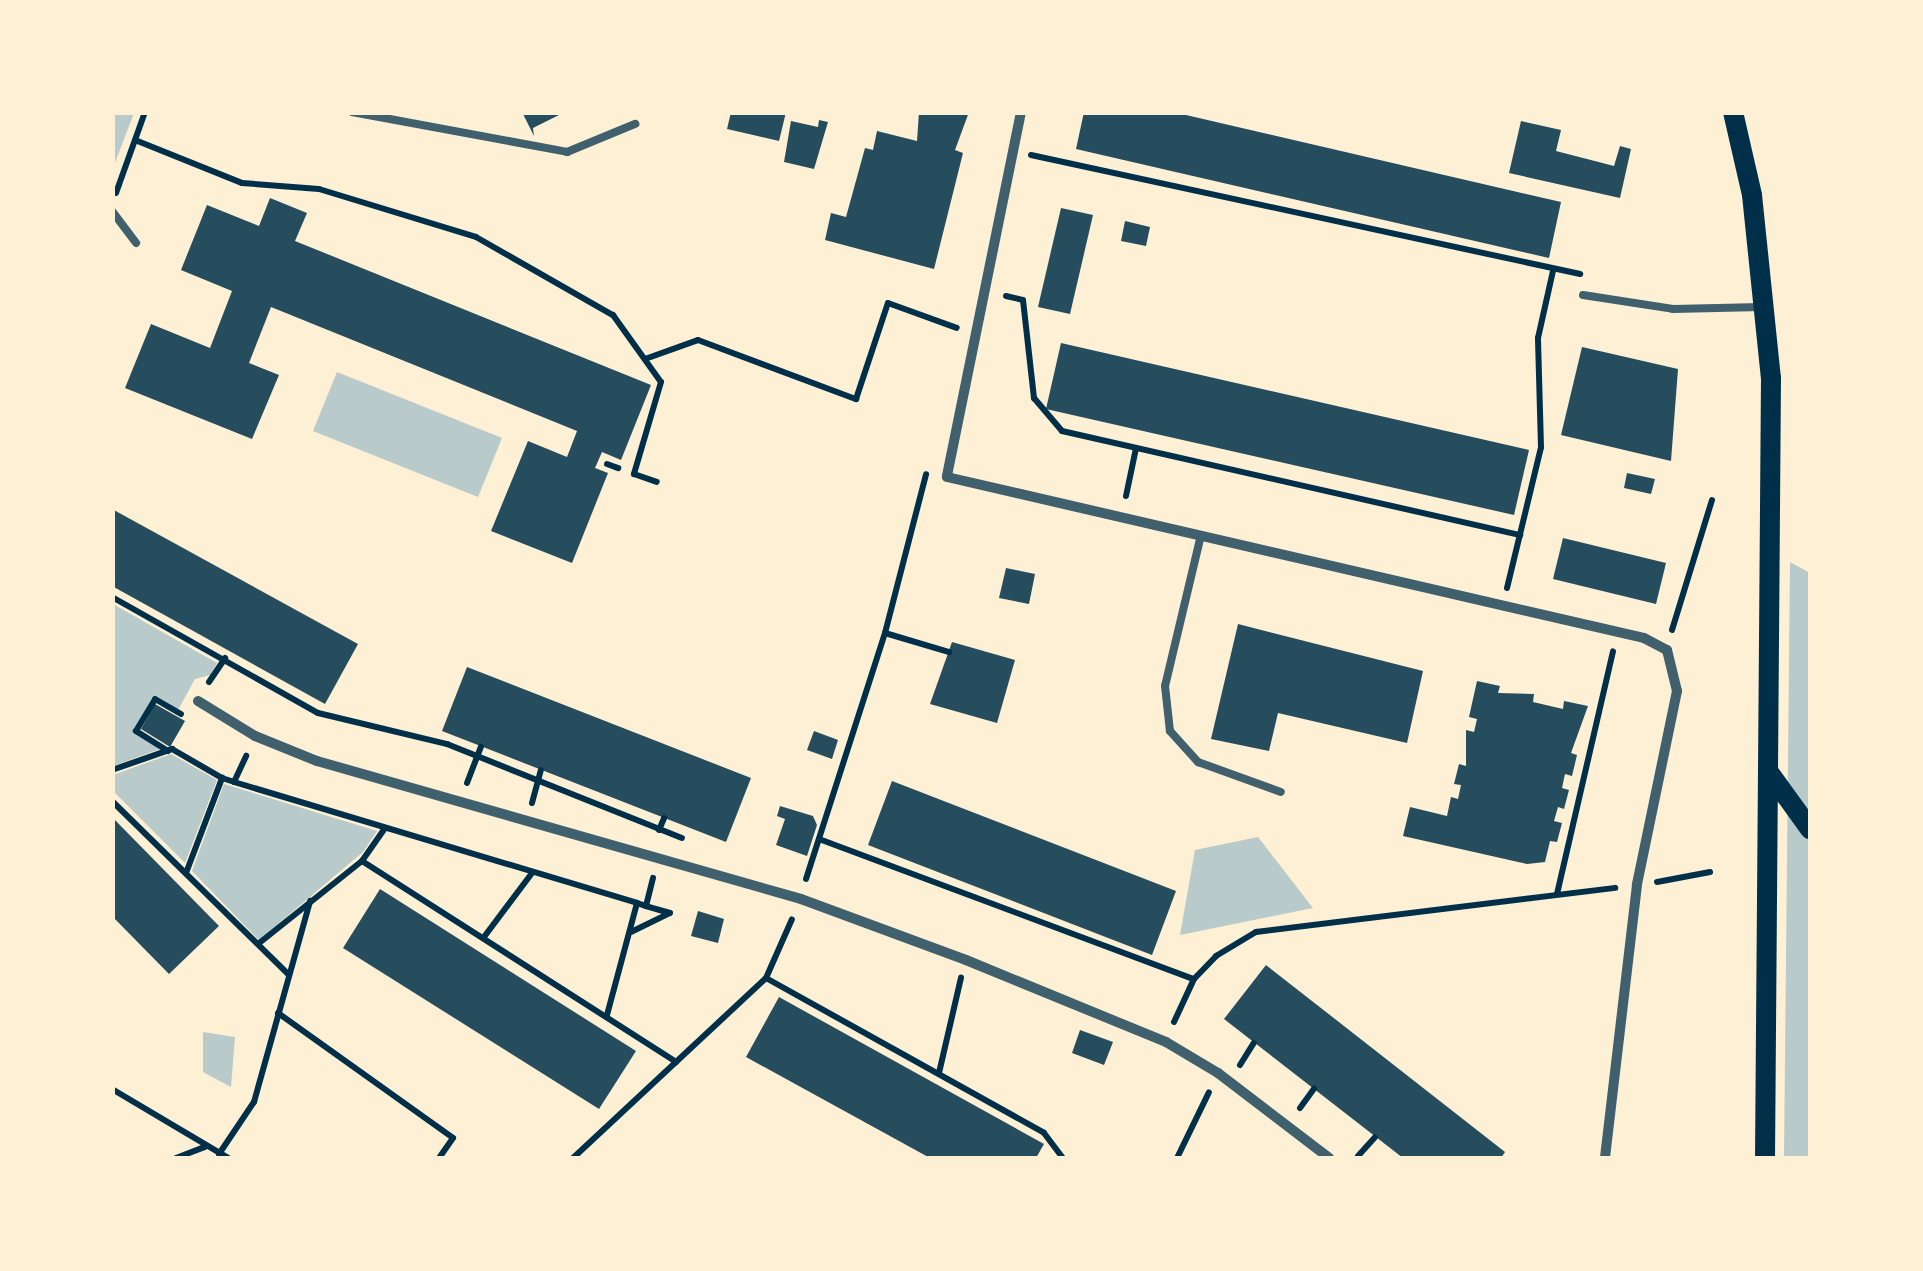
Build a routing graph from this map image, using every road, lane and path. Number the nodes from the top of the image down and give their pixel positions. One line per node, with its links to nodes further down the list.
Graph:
1 (145, 112): 6 (path)
2 (352, 112): 5 (lane)
3 (1021, 112): 7 (street)
4 (1733, 112): 15 (main road)
5 (635, 124)
6 (135, 140): 8 (path); 17 (path)
7 (1012, 151): 11 (path); 13 (street)
8 (114, 199)
9 (112, 211): 10 (lane)
10 (136, 243)
11 (1554, 270): 12 (path); 25 (path)
12 (1593, 276)
13 (984, 290): 16 (street); 18 (path)
14 (1583, 296): 15 (lane)
15 (1766, 307): 38 (main road)
16 (974, 333): 17 (path); 21 (street)
17 (645, 359): 22 (path)
18 (1136, 448): 24 (path); 25 (path)
19 (607, 464): 20 (path)
20 (618, 468)
21 (947, 477): 24 (street); 30 (path)
22 (657, 482)
23 (1712, 500): 31 (path)
24 (1122, 517): 26 (street)
25 (1520, 535): 28 (path)
26 (1201, 536): 28 (street); 42 (lane)
27 (112, 597): 37 (path)
28 (1503, 604): 29 (street)
29 (1618, 632): 31 (street); 54 (path)
30 (885, 633): 32 (path); 47 (path)
31 (1666, 650): 53 (street)
32 (949, 652)
33 (195, 700): 34 (street); 36 (path)
34 (255, 736): 41 (path); 49 (street)
35 (481, 746): 37 (path)
36 (168, 751): 39 (path); 40 (path)
37 (477, 756): 44 (path)
38 (1767, 769): 46 (main road); 88 (main road)
39 (112, 770)
40 (222, 778): 41 (path); 52 (path)
41 (234, 782): 45 (path)
42 (1281, 792)
43 (112, 801): 52 (path)
44 (664, 818)
45 (386, 828): 48 (path); 50 (path)
46 (1810, 828)
47 (819, 839): 55 (path); 65 (path)
48 (362, 862): 56 (path); 60 (path)
49 (657, 862): 55 (street); 58 (path)
50 (532, 872): 57 (path); 60 (path)
51 (1710, 872): 53 (path)
52 (186, 874): 61 (path)
53 (1637, 885): 54 (path); 87 (street)
54 (1557, 894): 65 (path)
55 (801, 899): 62 (street); 64 (path)
56 (310, 901): 61 (path); 63 (path)
57 (637, 904): 58 (path); 59 (path)
58 (646, 906): 59 (path)
59 (629, 932): 67 (path)
60 (484, 937): 67 (path)
61 (258, 944): 63 (path)
62 (966, 960): 68 (street); 73 (path)
63 (288, 974): 66 (path)
64 (766, 978): 70 (path); 73 (path)
65 (1194, 978): 68 (path)
66 (278, 1013): 80 (path); 82 (path)
67 (607, 1015): 70 (path)
68 (1166, 1042): 72 (street)
69 (1254, 1043): 71 (path)
70 (676, 1062): 83 (path)
71 (1240, 1065)
72 (1218, 1072): 85 (path); 86 (street)
73 (939, 1073): 84 (path)
74 (1314, 1089): 76 (path)
75 (112, 1090): 78 (path)
76 (1298, 1110)
77 (1374, 1137): 79 (path)
78 (206, 1147): 80 (path); 81 (path)
79 (1358, 1156)
80 (223, 1157)
81 (176, 1158)
82 (438, 1158)
83 (573, 1158)
84 (1063, 1158)
85 (1177, 1158)
86 (1329, 1158)
87 (1605, 1158)
88 (1765, 1158)

